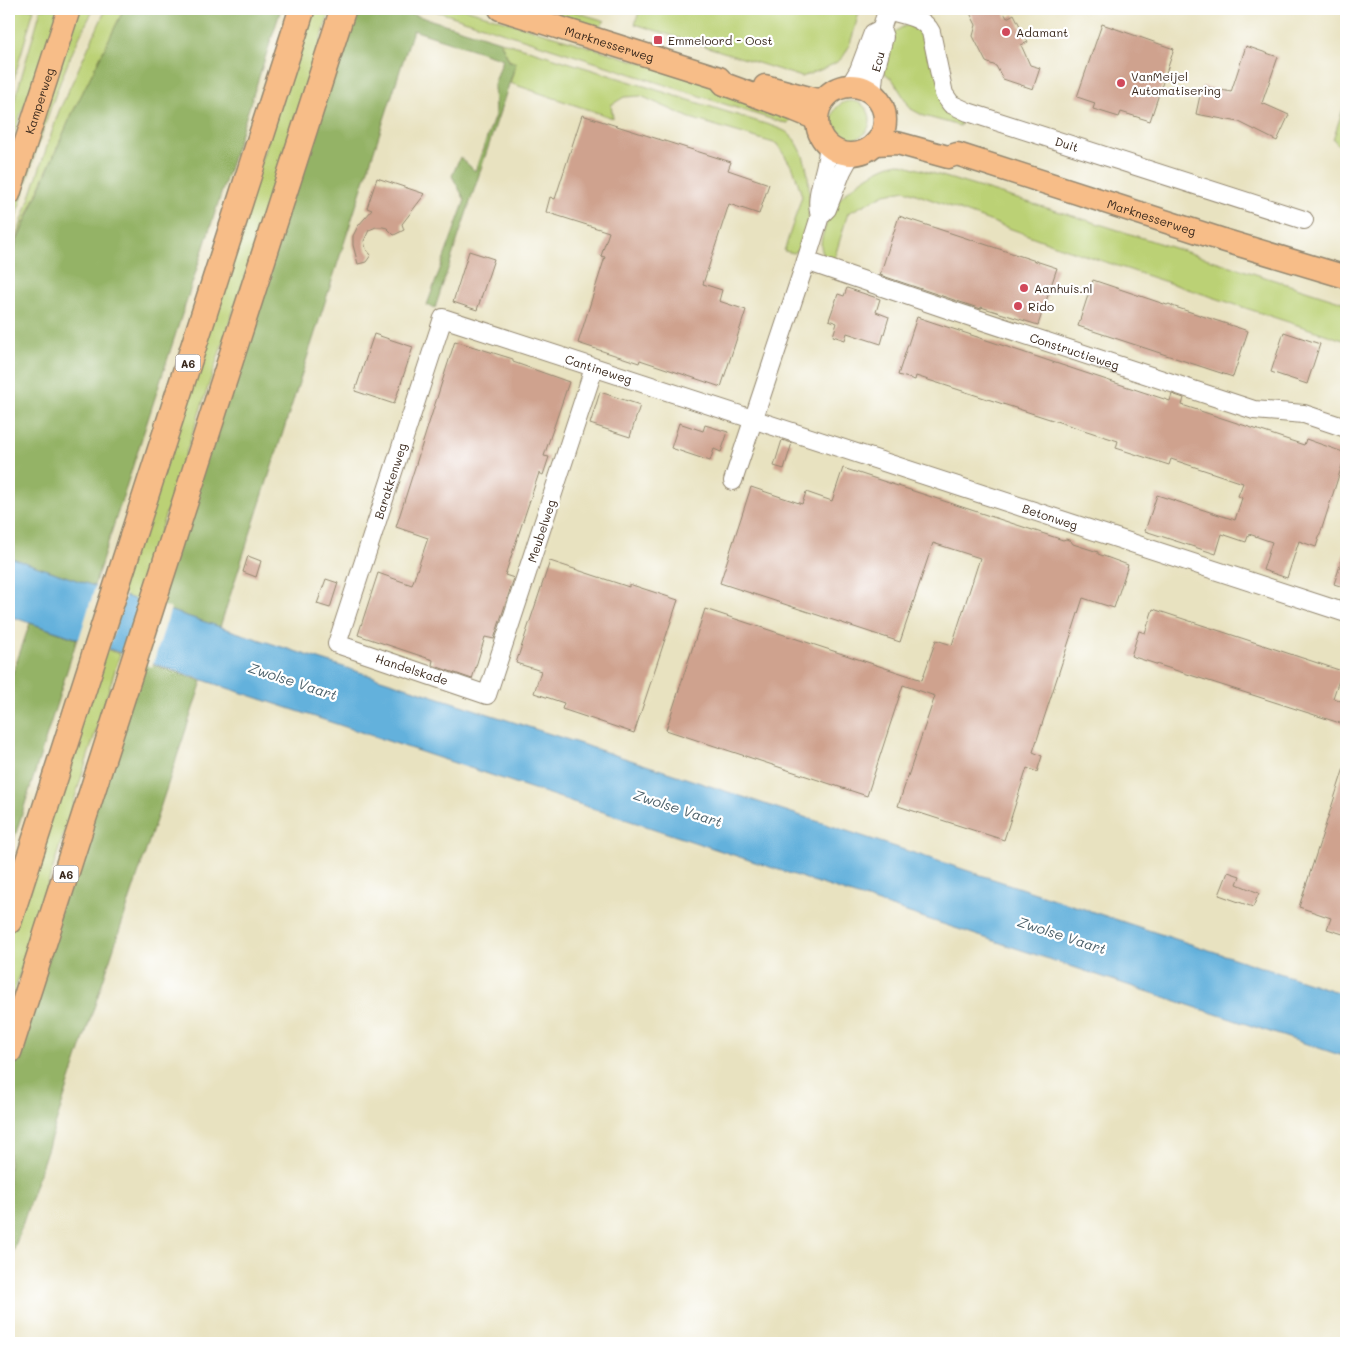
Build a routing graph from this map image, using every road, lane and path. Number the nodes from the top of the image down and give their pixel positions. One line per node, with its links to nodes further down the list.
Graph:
1 (69, 9): 17 (main road, Kamperweg)
2 (302, 9): 30 (highway, A6)
3 (343, 9): 31 (highway, A6)
4 (500, 9): 7 (main road, Marknesserweg)
5 (887, 10): 6 (street, Ecu); 19 (street, Duit)
6 (881, 29): 8 (street, Ecu); 9 (street, Ecu)
7 (719, 78): 10 (main road, Marknesserweg); 12 (main road, Marknesserweg)
8 (849, 87): 9 (main road); 10 (main road)
9 (872, 94): 11 (main road)
10 (824, 99): 12 (main road)
11 (884, 117): 13 (main road); 16 (main road, Marknesserweg)
12 (817, 122): 14 (main road)
13 (875, 144): 15 (main road); 16 (main road, Marknesserweg)
14 (828, 146): 15 (main road); 18 (street)
15 (853, 154): 18 (street)
16 (957, 154): 21 (main road, Marknesserweg)
17 (9, 194)
18 (820, 216): 20 (street)
19 (1304, 220)
20 (806, 261): 24 (street); 25 (street, Constructieweg)
21 (1346, 277)
22 (443, 318): 23 (street, Cantineweg); 28 (street, Barakkenweg)
23 (594, 368): 24 (street, Cantineweg); 29 (street, Meubelweg)
24 (753, 420): 26 (street); 27 (street, Betonweg)
25 (1346, 428)
26 (733, 481)
27 (1346, 613)
28 (336, 644): 29 (street, Handelskade)
29 (487, 695)
30 (9, 922)
31 (9, 1051)

